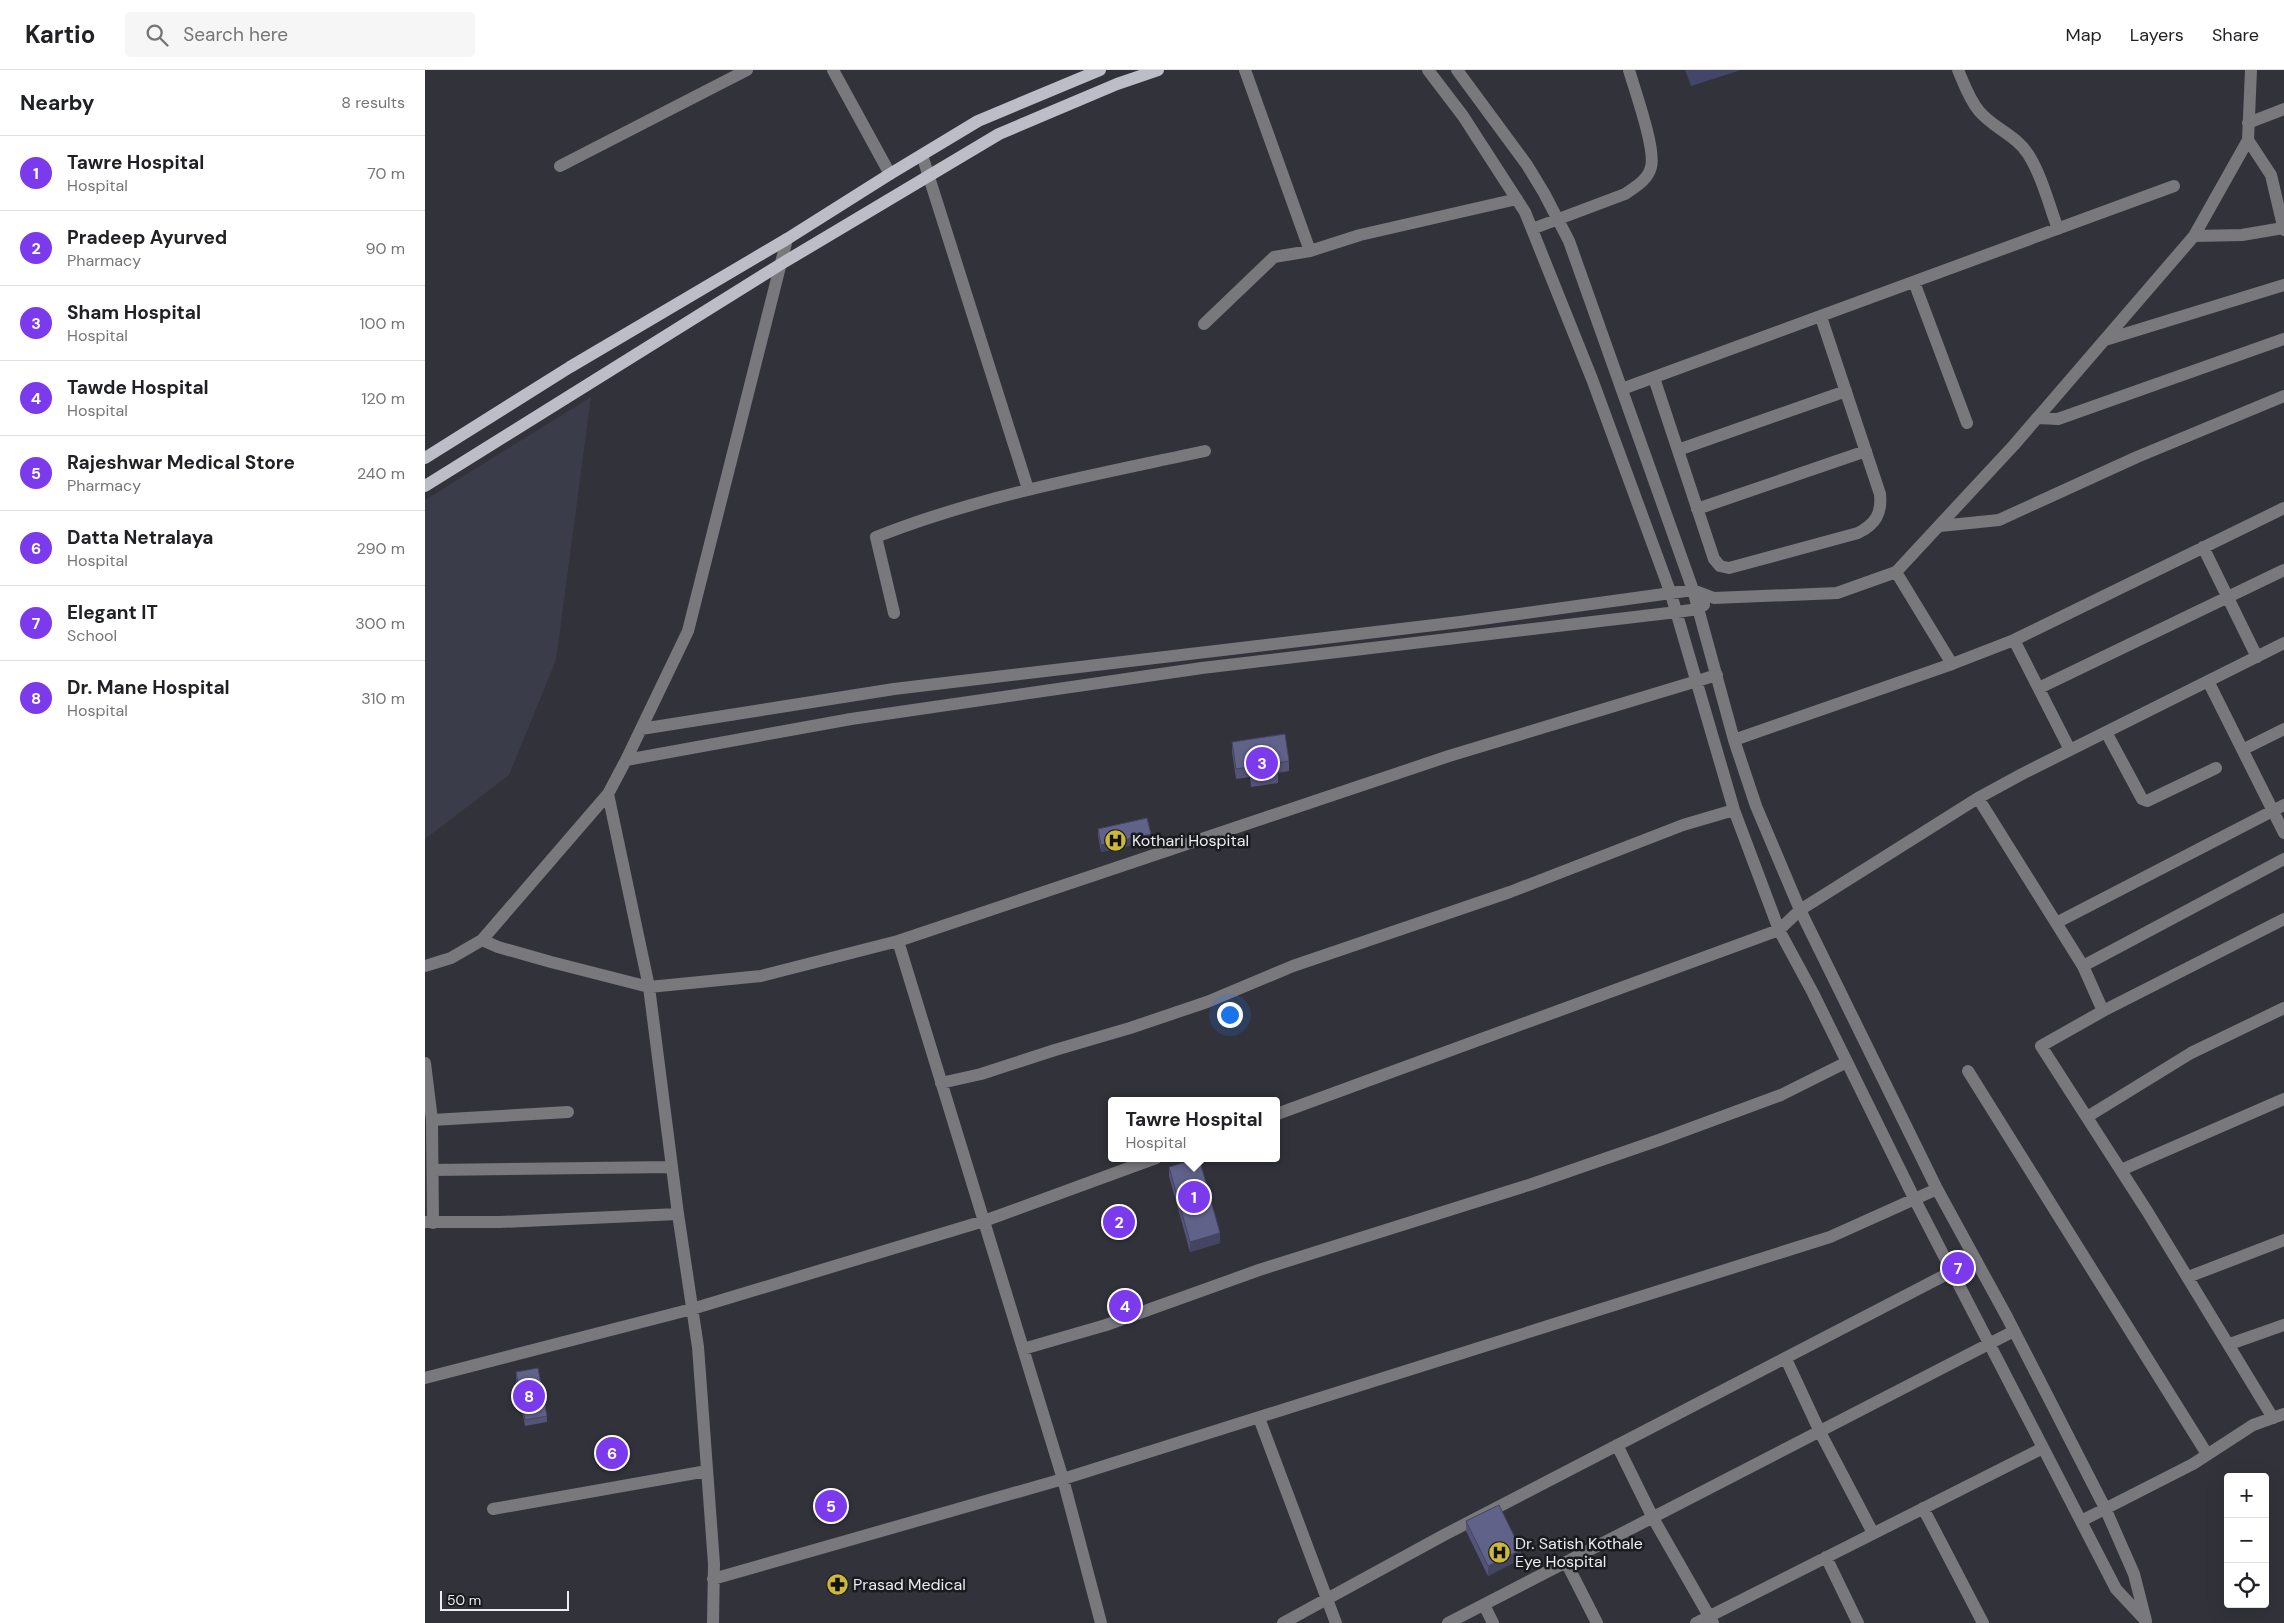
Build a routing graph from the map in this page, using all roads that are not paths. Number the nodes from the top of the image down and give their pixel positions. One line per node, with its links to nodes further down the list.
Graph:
1 (747, 70): 15 (street)
2 (833, 70): 16 (street)
3 (1100, 70): 14 (main road)
4 (1158, 70): 17 (main road)
5 (1245, 70): 26 (street)
6 (1428, 70): 19 (street)
7 (1457, 70): 20 (street)
8 (1629, 70): 20 (street)
9 (1958, 70): 22 (street)
10 (2251, 70): 12 (street)
11 (2284, 109): 12 (street)
12 (2248, 124): 13 (street)
13 (2247, 140): 23 (street); 24 (street)
14 (922, 155): 16 (main road); 17 (street)
15 (560, 166)
16 (890, 174): 25 (main road)
17 (929, 175): 27 (main road); 45 (street)
18 (2174, 186): 22 (street)
19 (1517, 199): 21 (street); 26 (street)
20 (1557, 218): 21 (street); 35 (street)
21 (1532, 229): 53 (street)
22 (2058, 229): 28 (street)
23 (2284, 229): 24 (street)
24 (2194, 236): 33 (street)
25 (787, 240): 27 (street); 43 (main road)
26 (1310, 250): 31 (street)
27 (781, 264): 44 (main road); 69 (street)
28 (1914, 282): 30 (street); 39 (street)
29 (2284, 285): 33 (street)
30 (1821, 317): 34 (street); 36 (street)
31 (1204, 324)
32 (2284, 339): 38 (street)
33 (2104, 340): 38 (street)
34 (1654, 378): 35 (street); 40 (street)
35 (1622, 389): 52 (street)
36 (1846, 391): 40 (street); 42 (street)
37 (2284, 396): 48 (street)
38 (2037, 418): 48 (street)
39 (1967, 422)
40 (1678, 450): 46 (street)
41 (1205, 451): 45 (street)
42 (1866, 451): 46 (street); 46 (street)
43 (425, 458)
44 (425, 486)
45 (1028, 489): 57 (street)
46 (1697, 508)
47 (2284, 508): 49 (street)
48 (1940, 526): 51 (street)
49 (2203, 547): 54 (street); 59 (street)
50 (2284, 570): 54 (street)
51 (1897, 572): 55 (street); 63 (street)
52 (1693, 590): 53 (street); 55 (street); 56 (street)
53 (1671, 594): 58 (street); 61 (street)
54 (2228, 597): 62 (street); 68 (street)
55 (1714, 598): 56 (street)
56 (1698, 609): 58 (street); 65 (street)
57 (895, 612)
58 (1677, 612): 64 (street); 66 (street)
59 (2014, 640): 63 (street); 68 (street)
60 (2284, 643): 62 (street)
61 (1181, 654): 64 (street); 69 (street)
62 (2257, 657): 67 (street)
63 (1952, 664): 72 (street)
64 (1182, 671): 75 (street)
65 (1717, 675): 66 (street); 72 (street)
66 (1696, 681): 80 (street); 88 (street)
67 (2208, 681): 71 (street); 73 (street)
68 (2039, 688): 74 (street)
69 (641, 729): 75 (street)
70 (2284, 729): 73 (street)
71 (2106, 732): 74 (street); 76 (street)
72 (1734, 740): 83 (street)
73 (2244, 749): 79 (street)
74 (2070, 750): 78 (street)
75 (626, 760): 77 (street)
76 (2217, 768)
77 (608, 794): 87 (street); 91 (street)
78 (1978, 798): 83 (street); 85 (street)
79 (2279, 808): 81 (street); 85 (street)
80 (1734, 810): 86 (street); 97 (street)
81 (2284, 833)
82 (2284, 859): 90 (street)
83 (1800, 910): 86 (street); 107 (street)
84 (2284, 919): 93 (street)
85 (2056, 923): 90 (street)
86 (1779, 930): 94 (street); 100 (street)
87 (482, 940): 89 (street); 91 (street)
88 (898, 940): 91 (street); 97 (street)
89 (425, 966)
90 (2083, 966): 93 (street)
91 (649, 986): 104 (street)
92 (2284, 1008): 101 (street)
93 (2103, 1010): 101 (street)
94 (1847, 1062): 108 (street); 120 (street)
95 (426, 1067): 102 (street)
96 (1968, 1071): 128 (street)
97 (941, 1083): 110 (street)
98 (2284, 1099): 106 (street)
99 (569, 1112): 102 (street)
100 (1280, 1113)
101 (2087, 1117): 106 (street)
102 (432, 1120): 105 (street)
103 (1145, 1162): 110 (street)
104 (672, 1167): 105 (street); 109 (street)
105 (433, 1170): 111 (street)
106 (2121, 1170): 114 (street)
107 (1937, 1189): 108 (street); 117 (street)
108 (1915, 1200): 113 (street); 124 (street)
109 (678, 1214): 111 (street); 115 (street)
110 (984, 1221): 115 (street); 120 (street)
111 (429, 1222)
112 (2284, 1240): 114 (street)
113 (1953, 1271): 118 (street); 121 (street)
114 (2188, 1277): 119 (street)
115 (692, 1308): 122 (street); 129 (street)
116 (2284, 1324): 119 (street)
117 (2014, 1331): 118 (street); 132 (street)
118 (1991, 1344): 125 (street); 127 (street)
119 (2230, 1344): 123 (street)
120 (1023, 1349): 130 (street)
121 (1786, 1358): 125 (street); 126 (street)
122 (425, 1378)
123 (2279, 1416): 128 (street)
124 (1259, 1418): 130 (street); 140 (street)
125 (1820, 1432): 134 (street); 136 (street)
126 (1617, 1445): 134 (street); 140 (street)
127 (2043, 1448): 131 (street); 135 (street)
128 (2207, 1454): 132 (street)
129 (707, 1471): 133 (street); 139 (street)
130 (1063, 1479): 139 (street); 145 (street)
131 (1923, 1508): 136 (street); 153 (street)
132 (2105, 1508): 135 (street); 143 (street)
133 (493, 1509)
134 (1653, 1518): 138 (street); 142 (street)
135 (2081, 1522): 143 (street)
136 (1873, 1534): 137 (street)
137 (1826, 1557): 142 (street); 152 (street)
138 (1566, 1562): 141 (street); 150 (street)
139 (713, 1579): 144 (street)
140 (1325, 1599): 146 (street); 147 (street)
141 (1483, 1604): 148 (street); 149 (street)
142 (1711, 1620): 151 (street)
143 (2146, 1622)
144 (713, 1623)
145 (1101, 1623)
146 (1283, 1623)
147 (1336, 1623)
148 (1448, 1623)
149 (1493, 1623)
150 (1597, 1623)
151 (1697, 1623)
152 (1858, 1623)
153 (1983, 1623)

